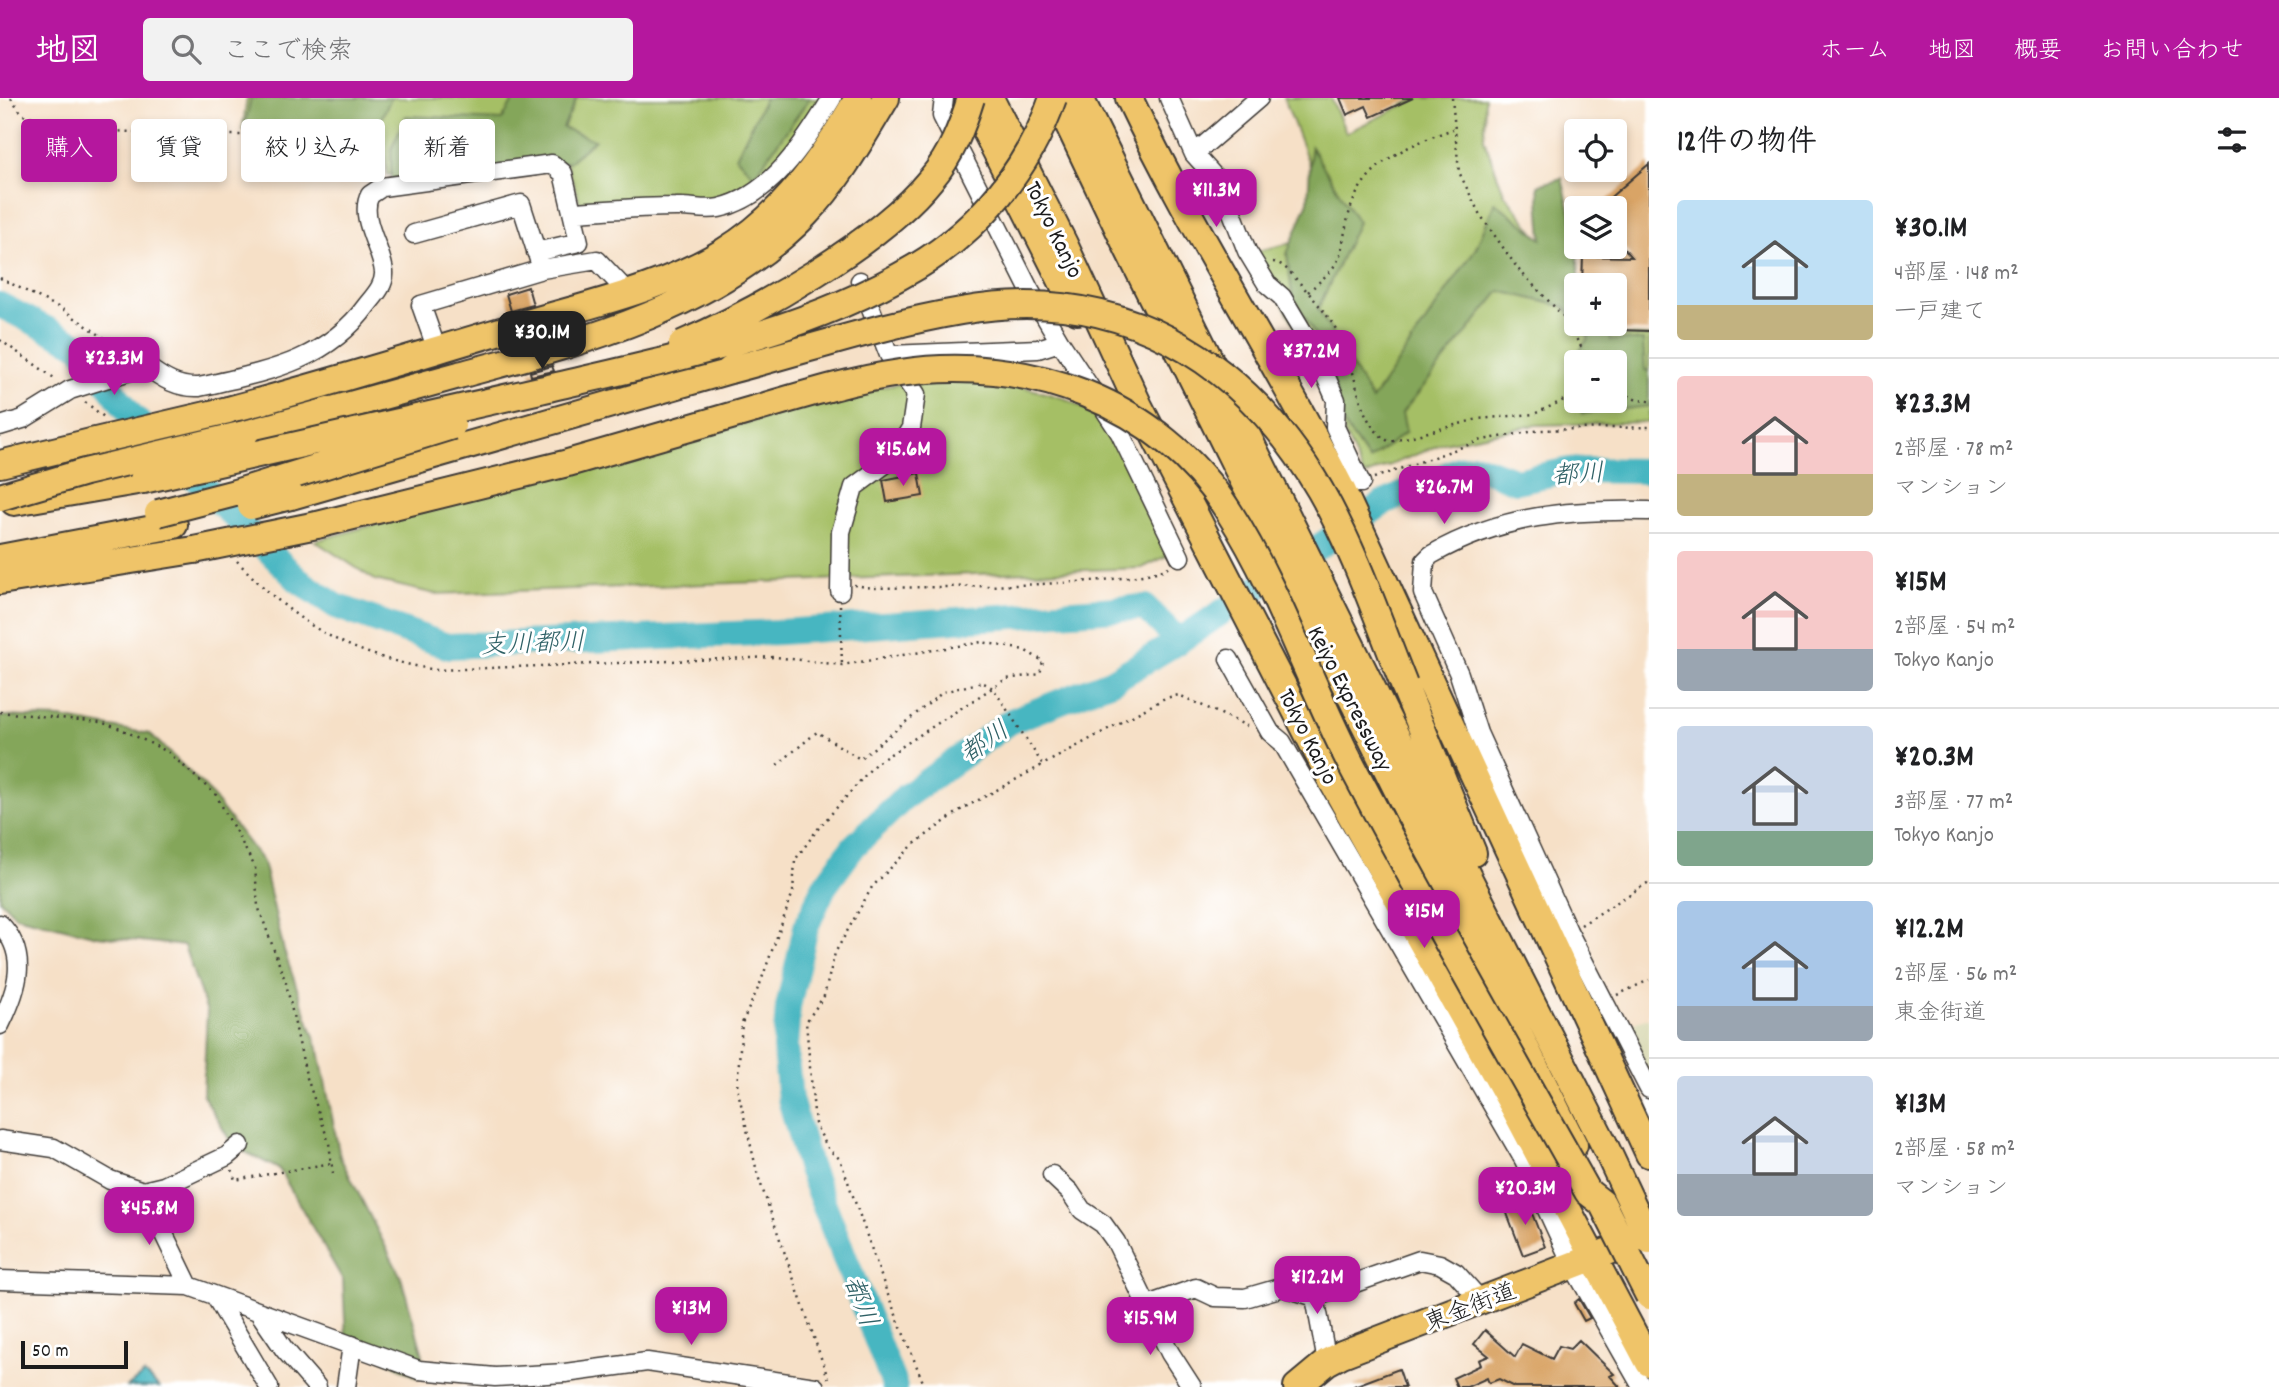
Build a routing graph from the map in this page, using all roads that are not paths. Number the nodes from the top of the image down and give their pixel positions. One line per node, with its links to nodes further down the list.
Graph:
1 (832, 98): 15 (street)
2 (858, 98): 19 (highway)
3 (886, 98): 28 (highway, bridge)
4 (944, 98): 20 (street)
5 (970, 98): 23 (highway); 31 (highway, bridge)
6 (990, 98): 23 (highway, Tokyo Kanjo)
7 (1055, 98): 29 (highway, bridge); 47 (highway, Keiyo Expressway, bridge)
8 (1080, 98): 43 (highway, Keiyo Expressway, bridge)
9 (1129, 98): 25 (highway)
10 (1146, 98): 25 (highway)
11 (1169, 98): 14 (street)
12 (1258, 98): 13 (street)
13 (1240, 104): 14 (street)
14 (1194, 154): 27 (street)
15 (573, 212): 17 (street); 24 (street)
16 (414, 234): 17 (street)
17 (539, 260): 19 (street); 21 (street)
18 (860, 281): 22 (street)
19 (628, 293): 21 (highway)
20 (1060, 342): 22 (street); 33 (street)
21 (437, 350): 26 (highway, bridge)
22 (889, 355): 36 (street)
23 (1139, 406): 49 (highway, Tokyo Kanjo)
24 (0, 426)
25 (1318, 443): 27 (highway)
26 (0, 464)
27 (1352, 487): 41 (highway)
28 (0, 497)
29 (0, 505)
30 (1649, 511): 40 (street)
31 (166, 519): 32 (highway); 34 (highway); 43 (highway, bridge)
32 (0, 547)
33 (1180, 557)
34 (0, 558)
35 (0, 581): 47 (highway, bridge)
36 (840, 587)
37 (1229, 659): 49 (street)
38 (0, 924): 39 (street)
39 (2, 1016)
40 (1649, 1089)
41 (1646, 1135)
42 (0, 1140): 46 (street)
43 (1604, 1144): 48 (highway, Keiyo Expressway, bridge)
44 (234, 1151): 46 (street)
45 (1052, 1175): 56 (street)
46 (143, 1191): 51 (street)
47 (1602, 1203): 53 (highway, Keiyo Expressway, bridge)
48 (1649, 1238): 49 (highway, 東金街道)
49 (1584, 1262): 55 (highway, 東金街道); 60 (highway, Tokyo Kanjo); 67 (street)
50 (0, 1280): 51 (street)
51 (189, 1286): 52 (street)
52 (215, 1296): 57 (street); 62 (street)
53 (1649, 1296)
54 (1315, 1297): 55 (street); 56 (street); 59 (street)
55 (1482, 1302): 59 (highway, 東金街道)
56 (1148, 1305): 65 (street)
57 (260, 1314): 58 (street); 61 (street)
58 (352, 1346): 63 (street); 64 (street)
59 (1327, 1362): 66 (highway, 東金街道)
60 (1649, 1363)
61 (312, 1386)
62 (269, 1387)
63 (346, 1387)
64 (815, 1387)
65 (1192, 1387)
66 (1297, 1387)
67 (1642, 1387)

